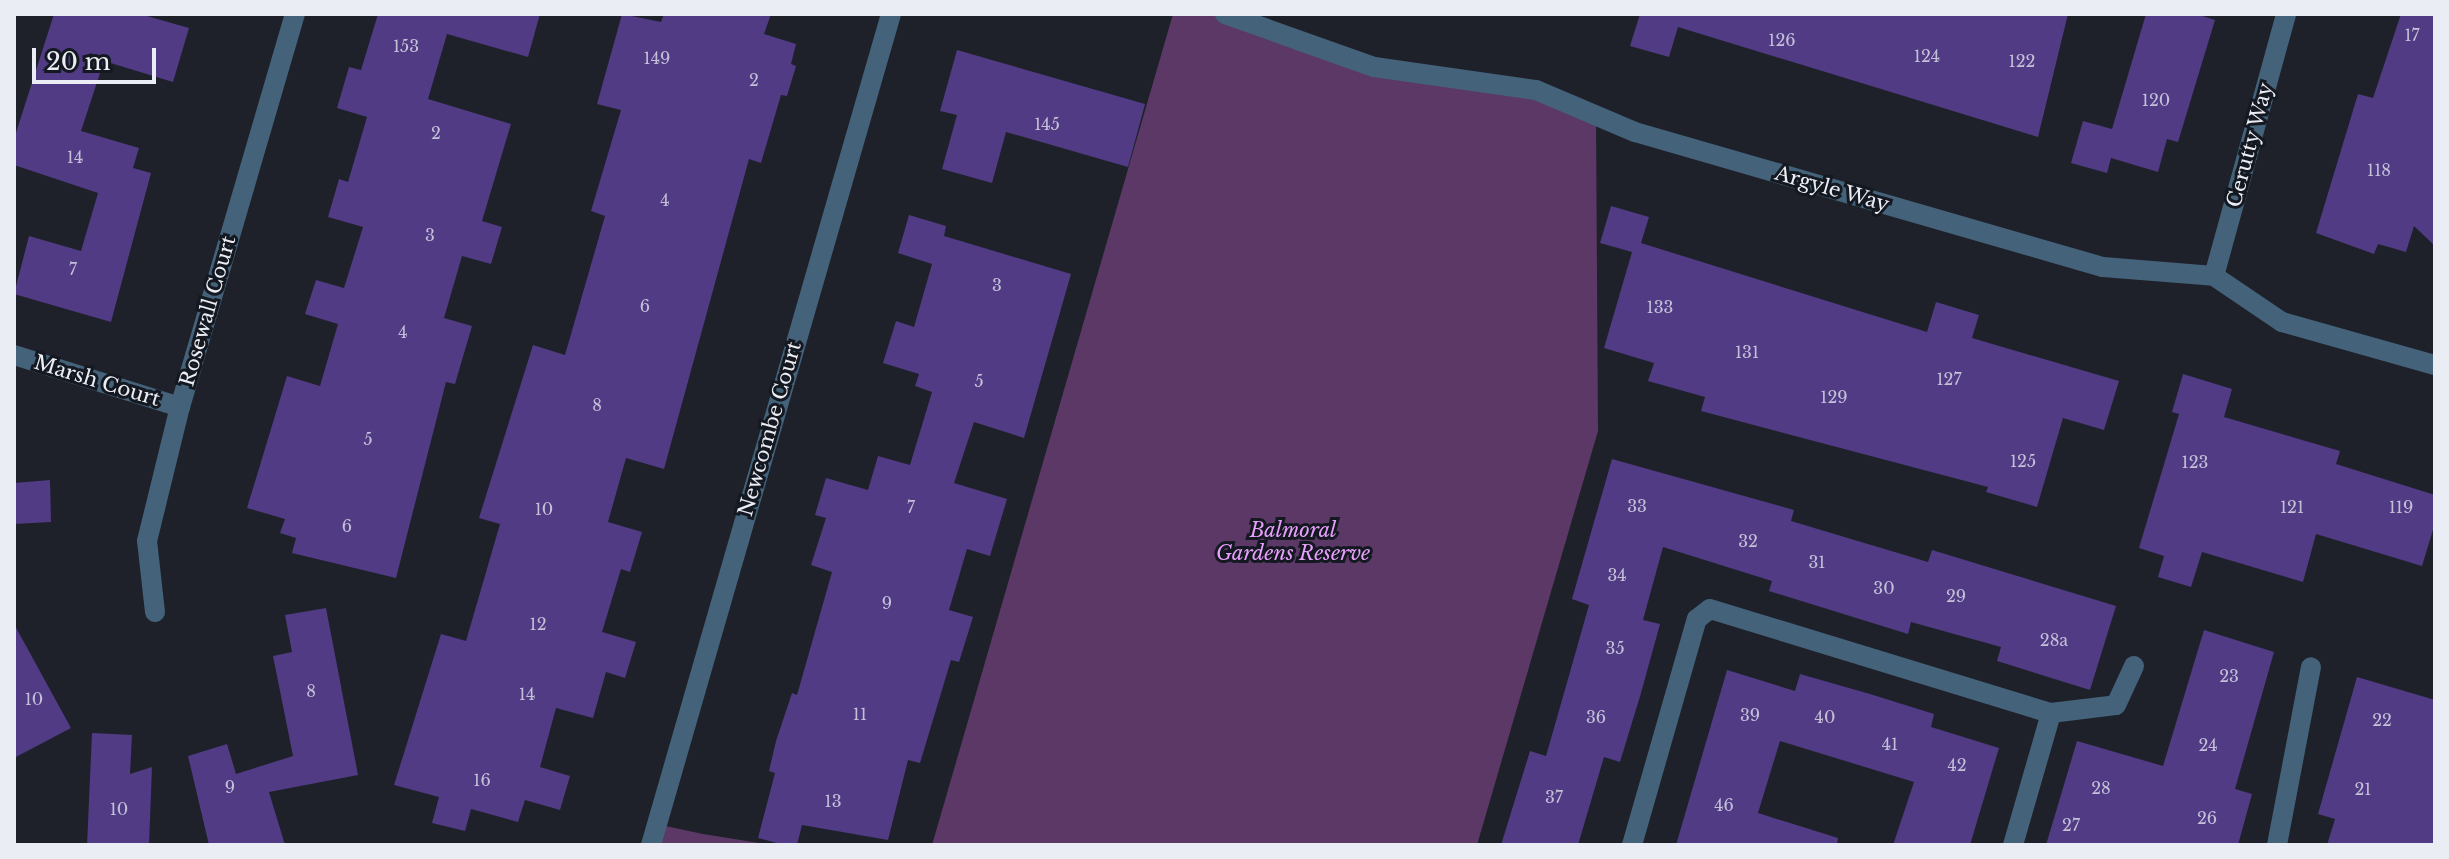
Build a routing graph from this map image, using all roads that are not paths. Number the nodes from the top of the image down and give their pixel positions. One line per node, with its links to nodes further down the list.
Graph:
1 (295, 14): 8 (street, Rosewall Court)
2 (891, 14): 13 (street, Newcombe Court)
3 (1225, 14): 5 (street, Argyle Way)
4 (2286, 14): 5 (street, Cerutty Way)
5 (2214, 276): 7 (street, Argyle Way)
6 (14, 355): 8 (street, Marsh Court)
7 (2435, 365)
8 (180, 407): 9 (street, Rosewall Court)
9 (155, 612)
10 (2134, 666): 12 (street)
11 (2311, 667): 16 (street)
12 (2051, 713): 14 (street); 15 (street)
13 (651, 845)
14 (1632, 845)
15 (2013, 845)
16 (2277, 845)

